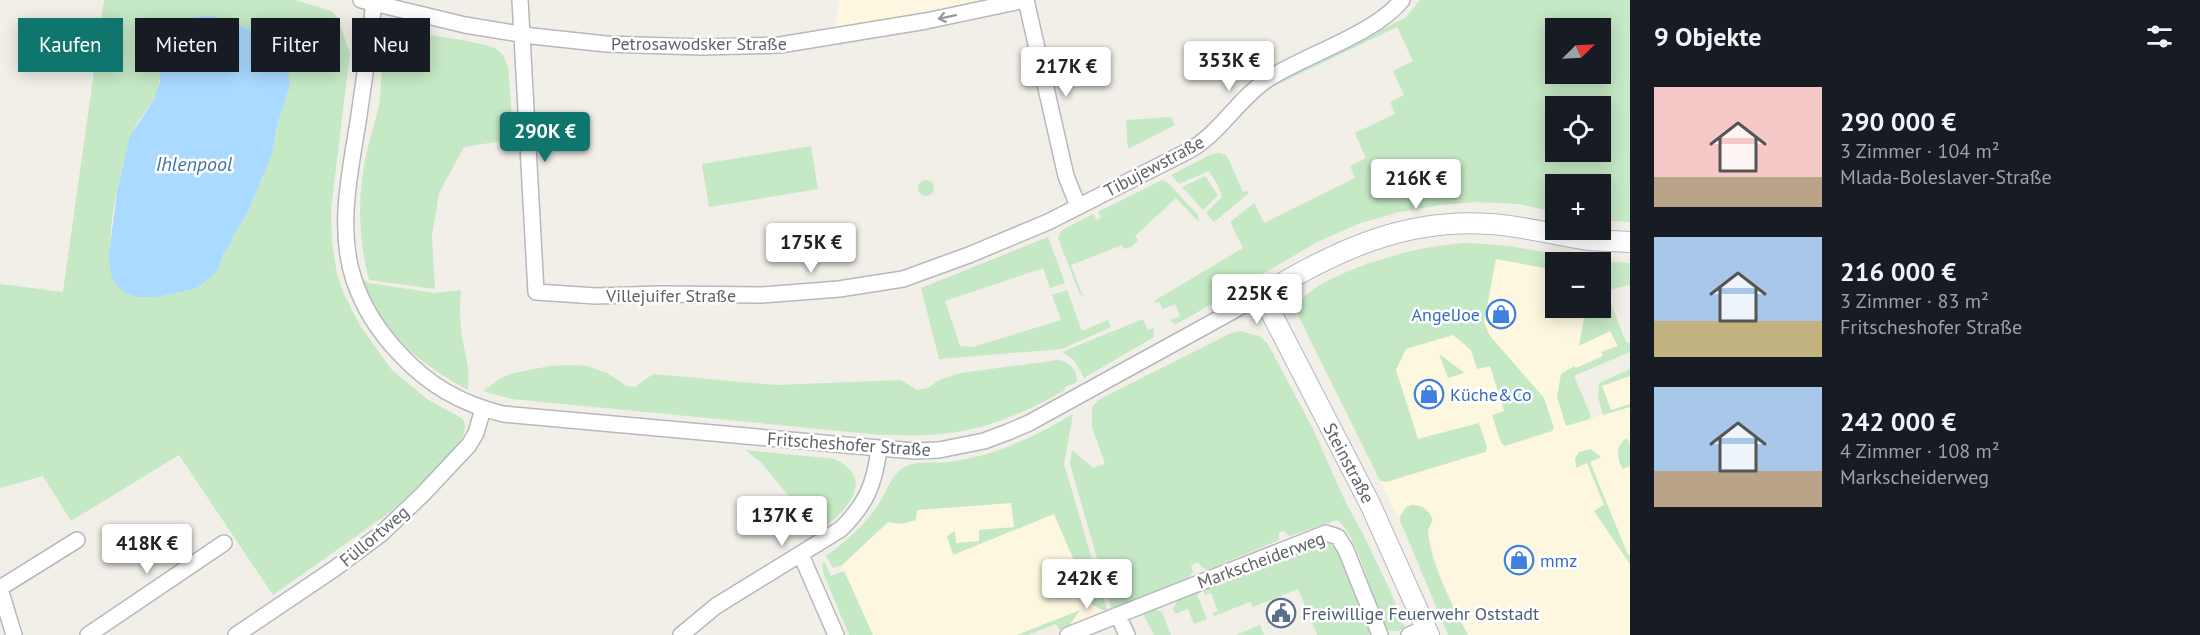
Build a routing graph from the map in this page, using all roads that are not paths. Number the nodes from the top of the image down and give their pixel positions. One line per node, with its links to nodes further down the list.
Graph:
1 (520, 0): 5 (street)
2 (1026, 0): 5 (street, Petrosawodsker Straße, one-way to 5); 6 (street)
3 (1402, 0): 6 (street, Tibujewstraße)
4 (370, 1): 5 (street, Petrosawodsker Straße); 9 (street, Fritscheshofer Straße)
5 (521, 34): 6 (street, Villejuifer Straße)
6 (1078, 206)
7 (1630, 242): 8 (street, Fritscheshofer Straße)
8 (1262, 295): 10 (street, Fritscheshofer Straße); 16 (street, Steinstraße)
9 (483, 409): 10 (street, Fritscheshofer Straße); 19 (street, Füllortweg)
10 (879, 448): 13 (street)
11 (77, 540): 14 (street)
12 (224, 543): 18 (street)
13 (801, 555): 20 (street); 21 (street)
14 (0, 588): 17 (street)
15 (1118, 615): 22 (street, Markscheiderweg); 23 (street); 24 (street, Markscheiderweg)
16 (1422, 633)
17 (14, 635)
18 (88, 635)
19 (236, 635)
20 (681, 635)
21 (836, 635)
22 (1068, 635)
23 (1126, 635)
24 (1380, 635)

